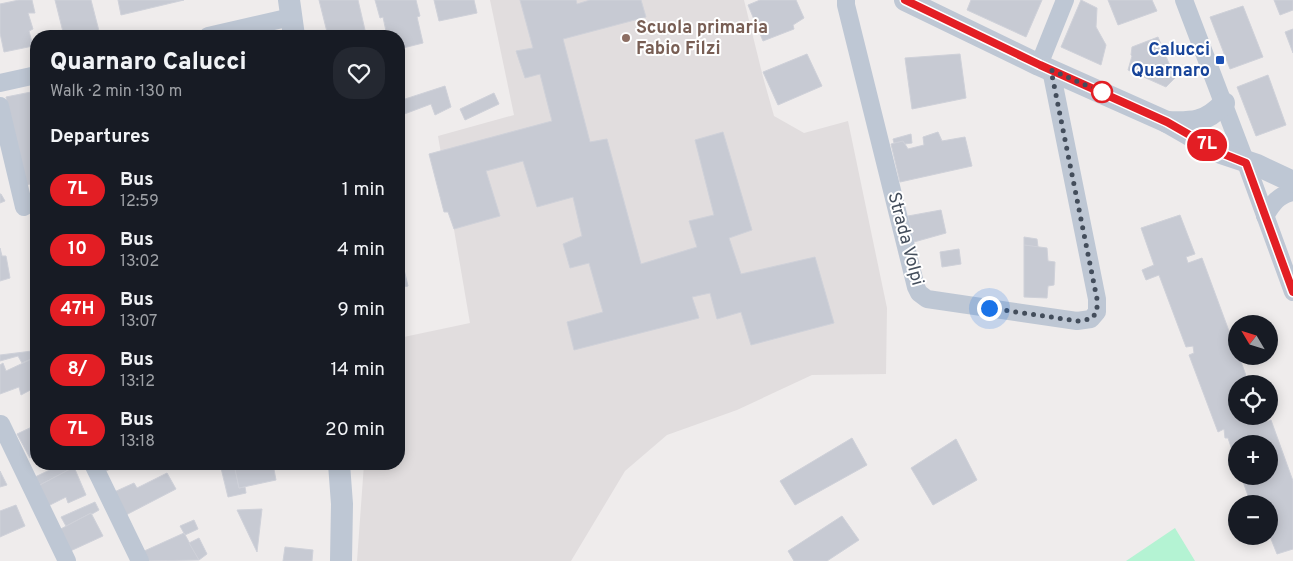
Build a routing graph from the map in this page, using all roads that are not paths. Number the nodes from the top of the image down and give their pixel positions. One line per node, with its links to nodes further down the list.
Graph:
1 (846, 0): 7 (street, Strada Volpi)
2 (905, 0): 7 (street)
3 (1065, 0): 7 (street)
4 (1184, 0): 10 (street)
5 (291, 18): 6 (street)
6 (236, 30)
7 (1045, 67): 12 (street)
8 (30, 76): 9 (street)
9 (0, 83)
10 (1224, 103): 12 (street); 13 (street)
11 (0, 106): 16 (street)
12 (1167, 122): 13 (street)
13 (1246, 163): 14 (street); 17 (street)
14 (1293, 182)
15 (1293, 192): 17 (street)
16 (24, 207)
17 (1265, 216): 18 (street)
18 (1293, 292)
19 (1, 424): 22 (street)
20 (96, 470): 23 (street)
21 (339, 470): 24 (street)
22 (67, 561)
23 (140, 561)
24 (341, 561)

